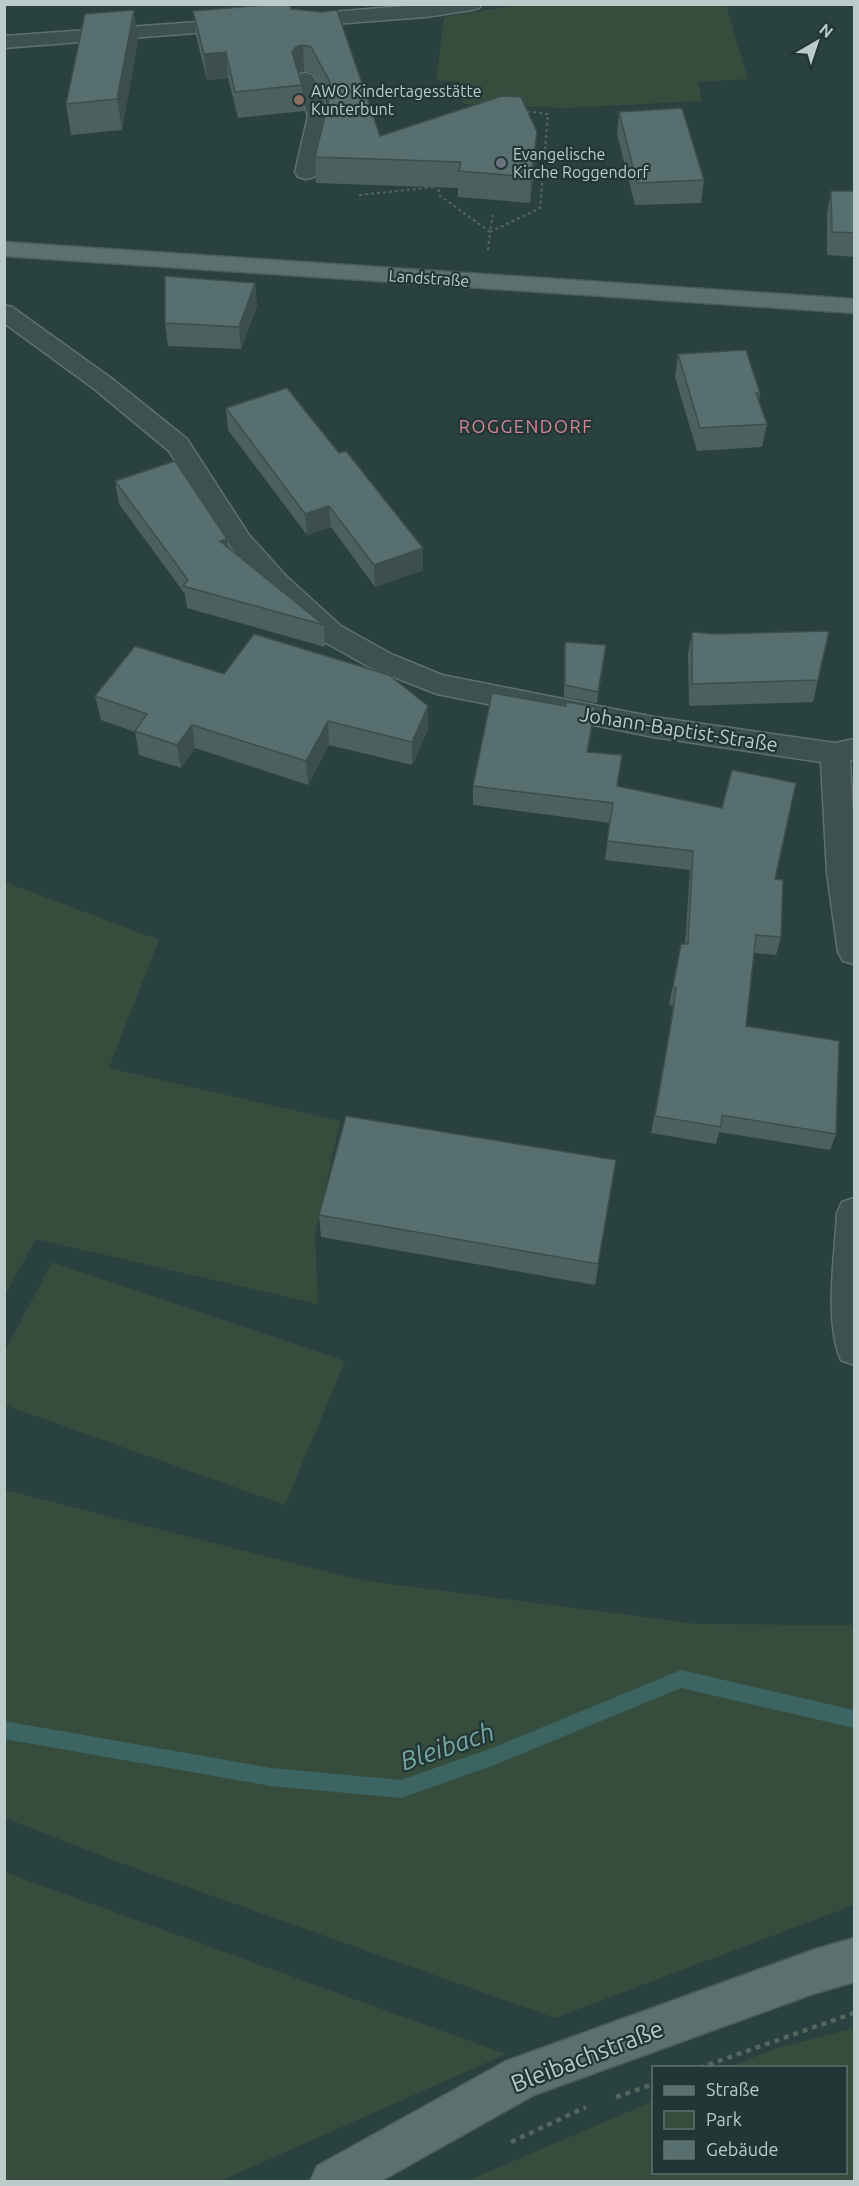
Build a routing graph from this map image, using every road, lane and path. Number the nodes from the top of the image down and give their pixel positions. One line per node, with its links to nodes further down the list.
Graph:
1 (472, 4): 2 (street)
2 (4, 42)
3 (305, 78): 5 (street)
4 (517, 110): 10 (path)
5 (306, 172)
6 (440, 177): 7 (path)
7 (436, 188): 8 (path); 10 (path)
8 (359, 195)
9 (492, 215): 10 (path)
10 (490, 232): 12 (path)
11 (4, 249): 12 (main road, Landstraße)
12 (484, 282): 13 (main road, Landstraße)
13 (855, 306)
14 (4, 312): 15 (street, Johann-Baptist-Straße)
15 (845, 751): 16 (street)
16 (855, 952)
17 (855, 1213): 18 (street)
18 (855, 1348)
19 (855, 1960): 26 (main road, Bleibachstraße)
20 (855, 2013): 21 (path)
21 (702, 2066)
22 (652, 2085): 23 (path)
23 (609, 2099)
24 (598, 2103): 25 (path)
25 (505, 2144)
26 (333, 2181)

